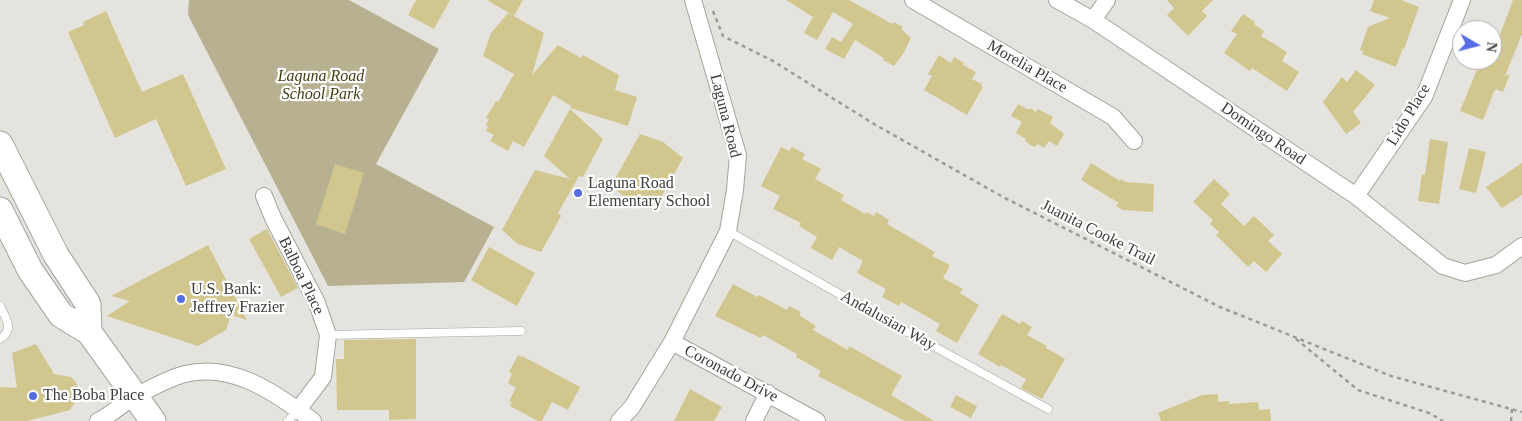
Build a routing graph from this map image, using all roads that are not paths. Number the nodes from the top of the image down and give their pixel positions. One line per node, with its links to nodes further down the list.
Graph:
1 (693, 0): 12 (street, Laguna Road)
2 (913, 0): 7 (street, Morelia Place)
3 (1057, 0): 6 (street, Domingo Road)
4 (1107, 0): 6 (street)
5 (1462, 0): 10 (street, Lido Place)
6 (1093, 20): 10 (street, Domingo Road)
7 (1134, 141)
8 (0, 144): 16 (main road)
9 (264, 196): 17 (street, Balboa Place)
10 (1356, 196): 13 (street, Domingo Road)
11 (0, 210): 16 (main road)
12 (728, 231): 19 (street, Laguna Road); 22 (lane, Andalusian Way)
13 (1522, 246)
14 (0, 306): 18 (lane)
15 (521, 331): 17 (lane)
16 (89, 332): 21 (main road)
17 (328, 335): 23 (street, Balboa Place)
18 (0, 339)
19 (672, 342): 20 (street, Coronado Drive); 27 (street, Laguna Road)
20 (768, 393): 28 (street); 29 (street, Coronado Drive)
21 (135, 396): 23 (street); 24 (street); 25 (main road)
22 (1048, 410)
23 (293, 415): 26 (street)
24 (98, 421)
25 (153, 421)
26 (313, 421)
27 (619, 421)
28 (754, 421)
29 (817, 421)

